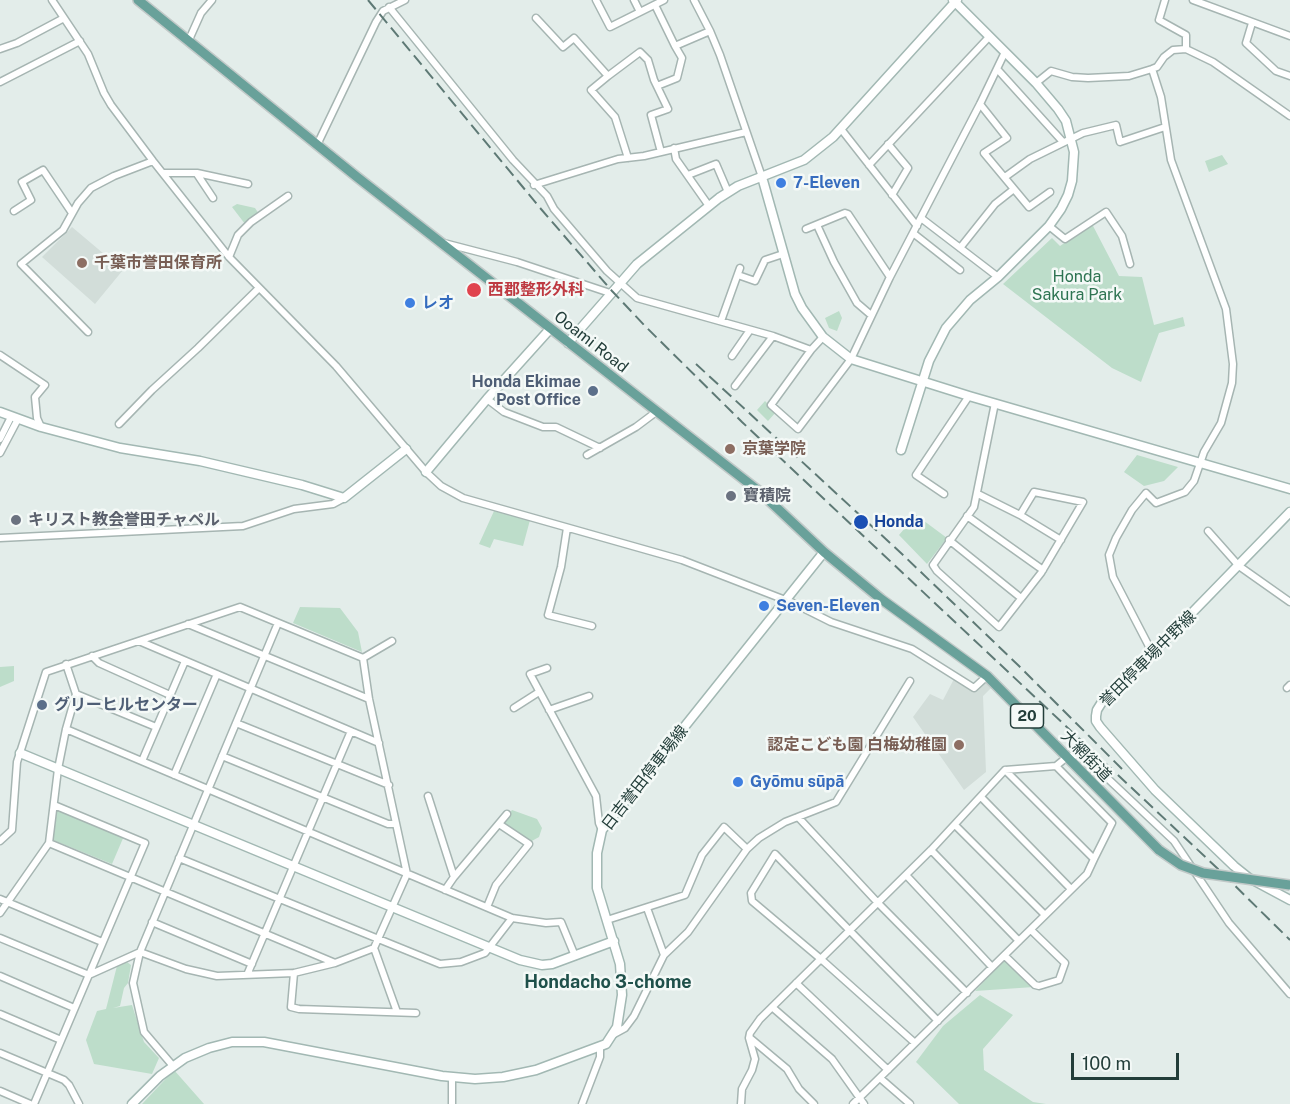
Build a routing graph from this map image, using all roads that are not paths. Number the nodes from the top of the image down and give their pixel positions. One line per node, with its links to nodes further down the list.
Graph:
1 (52, 0): 15 (street)
2 (138, 0): 22 (main road, Ooami Road / 20)
3 (212, 0): 22 (street)
4 (405, 0): 13 (street)
5 (596, 0): 14 (street)
6 (634, 0): 14 (street)
7 (664, 0): 12 (street)
8 (694, 0): 18 (street)
9 (1166, 0): 25 (street)
10 (955, 1): 20 (street); 37 (street)
11 (1197, 1): 17 (street)
12 (655, 5): 14 (street); 23 (street)
13 (389, 7): 40 (street); 53 (street)
14 (640, 12)
15 (64, 18): 21 (street); 24 (street)
16 (536, 18): 29 (street)
17 (1252, 23): 19 (street); 30 (street)
18 (710, 31): 23 (street); 38 (street)
19 (1290, 36)
20 (989, 37): 26 (street); 41 (street)
21 (80, 41): 31 (street); 45 (street)
22 (188, 42): 40 (main road, Ooami Road / 20)
23 (675, 46): 33 (street)
24 (0, 49)
25 (1186, 49): 27 (street); 35 (street)
26 (1005, 52): 28 (street); 32 (street)
27 (1152, 69): 32 (street); 36 (street)
28 (998, 70): 34 (street); 39 (street)
29 (608, 76): 33 (street); 44 (street)
30 (1290, 76)
31 (0, 82)
32 (1036, 82): 39 (street)
33 (657, 86): 43 (street)
34 (980, 104): 51 (street); 63 (street)
35 (1290, 116)
36 (1165, 127): 39 (street); 107 (street)
37 (841, 129): 46 (street); 50 (street)
38 (746, 132): 42 (street); 50 (street)
39 (1067, 140): 51 (street); 65 (street)
40 (317, 144): 68 (main road, Ooami Road / 20)
41 (888, 144): 46 (street); 57 (street)
42 (674, 148): 43 (street); 49 (street)
43 (661, 152): 44 (street)
44 (628, 158): 53 (street)
45 (153, 161): 47 (street); 62 (street)
46 (869, 165): 57 (street)
47 (163, 173): 48 (street); 71 (street)
48 (196, 173): 52 (street); 59 (street)
49 (688, 175): 55 (street); 60 (street)
50 (762, 177): 55 (street); 70 (street)
51 (1005, 177): 54 (street)
52 (248, 184)
53 (534, 185): 76 (street)
54 (1014, 189): 56 (street); 69 (street)
55 (728, 192): 60 (street)
56 (1050, 192)
57 (892, 195): 67 (street)
58 (288, 196): 71 (street)
59 (213, 198)
60 (709, 206): 76 (street)
61 (14, 211): 62 (street)
62 (72, 213): 83 (street)
63 (921, 218): 67 (street); 69 (street)
64 (817, 225): 66 (street); 74 (street); 79 (street)
65 (1049, 225): 72 (street); 75 (street)
66 (807, 229)
67 (915, 230): 73 (street); 74 (street)
68 (442, 242): 78 (street); 81 (main road, Ooami Road / 20)
69 (960, 248): 75 (street)
70 (783, 254): 80 (street); 85 (street)
71 (229, 257): 77 (street)
72 (1130, 264)
73 (960, 270)
74 (890, 277): 79 (street)
75 (998, 278): 91 (street)
76 (620, 282): 78 (street); 80 (street)
77 (259, 288): 99 (street); 103 (street)
78 (610, 293): 86 (street)
79 (871, 315): 90 (street)
80 (720, 321): 82 (street)
81 (549, 329): 86 (main road, Ooami Road / 20); 94 (street)
82 (750, 330): 84 (street); 89 (street)
83 (88, 332)
84 (773, 336): 87 (street); 92 (street)
85 (823, 337): 87 (street); 90 (street)
86 (568, 343): 97 (main road, Ooami Road / 20)
87 (811, 350): 90 (street)
88 (0, 355): 100 (street)
89 (732, 356)
90 (851, 359): 91 (street)
91 (922, 381): 93 (street); 104 (street)
92 (735, 386)
93 (969, 396): 95 (street); 110 (street)
94 (487, 399): 102 (street); 108 (street)
95 (995, 403): 107 (street); 111 (street)
96 (0, 412): 98 (street)
97 (656, 412): 102 (street); 121 (main road, Ooami Road / 20)
98 (15, 418): 100 (street); 101 (street); 105 (street)
99 (119, 424)
100 (41, 427): 112 (street)
101 (0, 439)
102 (600, 448): 106 (street)
103 (406, 449): 108 (street); 112 (street)
104 (901, 450)
105 (0, 453)
106 (586, 455)
107 (1200, 462): 109 (street); 132 (street)
108 (426, 472): 116 (street)
109 (1290, 489)
110 (944, 494)
111 (978, 494): 114 (street); 115 (street)
112 (344, 498): 118 (street)
113 (1290, 512): 122 (street, 誉田停車場中野線)
114 (1020, 515): 120 (street); 120 (street)
115 (967, 516): 119 (street); 123 (street)
116 (567, 528): 125 (street); 129 (street)
117 (1208, 531): 122 (street)
118 (0, 538)
119 (949, 540): 124 (street); 124 (street)
120 (1061, 540): 123 (street)
121 (824, 552): 125 (street, 日吉誉田停車場線); 140 (main road, 大網街道 / 20)
122 (1239, 566): 126 (street); 132 (street, 誉田停車場中野線)
123 (1042, 570): 124 (street)
124 (1021, 598)
125 (785, 600): 140 (street); 176 (street, 日吉誉田停車場線)
126 (1290, 602)
127 (278, 623): 128 (street); 134 (street); 135 (street)
128 (188, 624): 130 (street); 134 (street)
129 (591, 626)
130 (138, 641): 133 (street); 136 (street)
131 (392, 641): 135 (street)
132 (1153, 654): 195 (street, 誉田停車場中野線)
133 (92, 656): 137 (street); 145 (street)
134 (264, 656): 142 (street); 147 (street)
135 (363, 658): 147 (street)
136 (185, 661): 139 (street); 145 (street)
137 (66, 664): 144 (street); 155 (street)
138 (547, 668): 143 (street)
139 (217, 674): 142 (street); 163 (street)
140 (987, 676): 157 (main road, 大網街道 / 20)
141 (910, 681): 171 (street)
142 (250, 688): 150 (street); 153 (street)
143 (538, 692): 148 (street); 149 (street)
144 (76, 694): 151 (street); 152 (street)
145 (170, 694): 151 (street)
146 (589, 696): 149 (street)
147 (369, 699): 154 (street)
148 (514, 708)
149 (549, 710): 176 (street)
150 (236, 723): 156 (street); 159 (street)
151 (156, 727): 158 (street)
152 (66, 729): 158 (street); 161 (street)
153 (351, 731): 154 (street); 159 (street)
154 (379, 743): 164 (street)
155 (20, 753): 161 (street); 178 (street)
156 (222, 756): 165 (street); 168 (street)
157 (1067, 758): 160 (street); 189 (main road, 大網街道 / 20, bridge); 230 (street)
158 (142, 761): 163 (street)
159 (337, 764): 164 (street); 168 (street)
160 (1056, 766): 162 (street); 183 (street)
161 (58, 769): 169 (street); 174 (street)
162 (1005, 770): 167 (street); 183 (street)
163 (174, 775): 165 (street)
164 (388, 785): 172 (street)
165 (208, 789): 174 (street); 177 (street)
166 (428, 796): 188 (street)
167 (981, 797): 175 (street); 190 (street)
168 (322, 798): 172 (street); 177 (street)
169 (54, 805): 179 (street); 187 (street)
170 (507, 814): 173 (street)
171 (798, 817): 180 (street); 197 (street)
172 (396, 824): 185 (street)
173 (499, 824): 188 (street); 199 (street)
174 (193, 825): 182 (street); 184 (street)
175 (955, 825): 181 (street); 202 (street)
176 (602, 830): 204 (street, 日吉誉田停車場線)
177 (308, 832): 184 (street); 185 (street)
178 (0, 841)
179 (49, 843): 187 (street); 196 (street)
180 (747, 849): 200 (street); 217 (street)
181 (931, 850): 186 (street); 212 (street)
182 (179, 858): 192 (street); 194 (street)
183 (1094, 860): 190 (street)
184 (293, 866): 194 (street); 198 (street)
185 (407, 874): 191 (street); 198 (street)
186 (906, 875): 197 (street); 223 (street)
187 (131, 877): 192 (street); 213 (street)
188 (454, 877): 191 (street)
189 (1290, 885)
190 (1071, 889): 202 (street)
191 (445, 890): 199 (street)
192 (165, 892): 205 (street); 208 (street)
193 (0, 899): 196 (street)
194 (280, 899): 208 (street); 210 (street)
195 (1290, 900)
196 (7, 902): 201 (street); 213 (street)
197 (878, 903): 207 (street); 229 (street)
198 (392, 907): 210 (street); 214 (street)
199 (487, 907): 203 (street)
200 (647, 908): 204 (street); 217 (street)
201 (0, 913)
202 (1045, 915): 206 (street)
203 (512, 918): 214 (street); 218 (street)
204 (608, 920): 211 (street, 日吉誉田停車場線)
205 (152, 922): 216 (street); 222 (street)
206 (1031, 930): 212 (street); 219 (street)
207 (850, 931): 220 (street); 220 (street); 236 (street)
208 (265, 933): 221 (street); 222 (street)
209 (0, 938): 225 (street)
210 (379, 940): 214 (street); 215 (street)
211 (614, 941): 218 (street); 237 (street, 日吉誉田停車場線)
212 (1019, 941): 219 (street)
213 (102, 942): 225 (street)
214 (489, 947): 218 (street)
215 (374, 948): 221 (street); 233 (street)
216 (140, 952): 225 (street); 226 (street); 243 (street)
217 (664, 955): 237 (street)
218 (575, 956)
219 (1005, 956): 223 (street)
220 (822, 960): 228 (street); 240 (street)
221 (335, 963): 224 (street)
222 (252, 964): 226 (street)
223 (992, 967): 229 (street)
224 (294, 973): 226 (street); 233 (street)
225 (88, 975): 232 (street)
226 (247, 975)
227 (0, 976): 232 (street)
228 (796, 983): 231 (street); 244 (street)
229 (967, 993): 236 (street)
230 (1290, 994)
231 (772, 1007): 238 (street); 249 (street)
232 (74, 1008): 239 (street)
233 (397, 1012): 234 (street)
234 (416, 1013)
235 (0, 1014): 239 (street)
236 (938, 1021): 240 (street)
237 (613, 1035): 241 (street)
238 (749, 1038): 255 (street); 256 (street)
239 (61, 1040): 245 (street)
240 (915, 1044): 244 (street)
241 (600, 1047): 246 (street); 254 (street)
242 (0, 1053): 245 (street)
243 (173, 1066): 246 (street); 252 (street)
244 (888, 1070): 247 (street)
245 (47, 1074): 250 (street); 251 (street)
246 (452, 1077): 253 (street)
247 (879, 1078): 249 (street); 259 (street)
248 (0, 1091): 250 (street)
249 (858, 1098): 257 (street); 258 (street)
250 (32, 1104)
251 (79, 1104)
252 (132, 1104)
253 (452, 1104)
254 (582, 1104)
255 (741, 1104)
256 (814, 1104)
257 (853, 1104)
258 (864, 1104)
259 (910, 1104)

